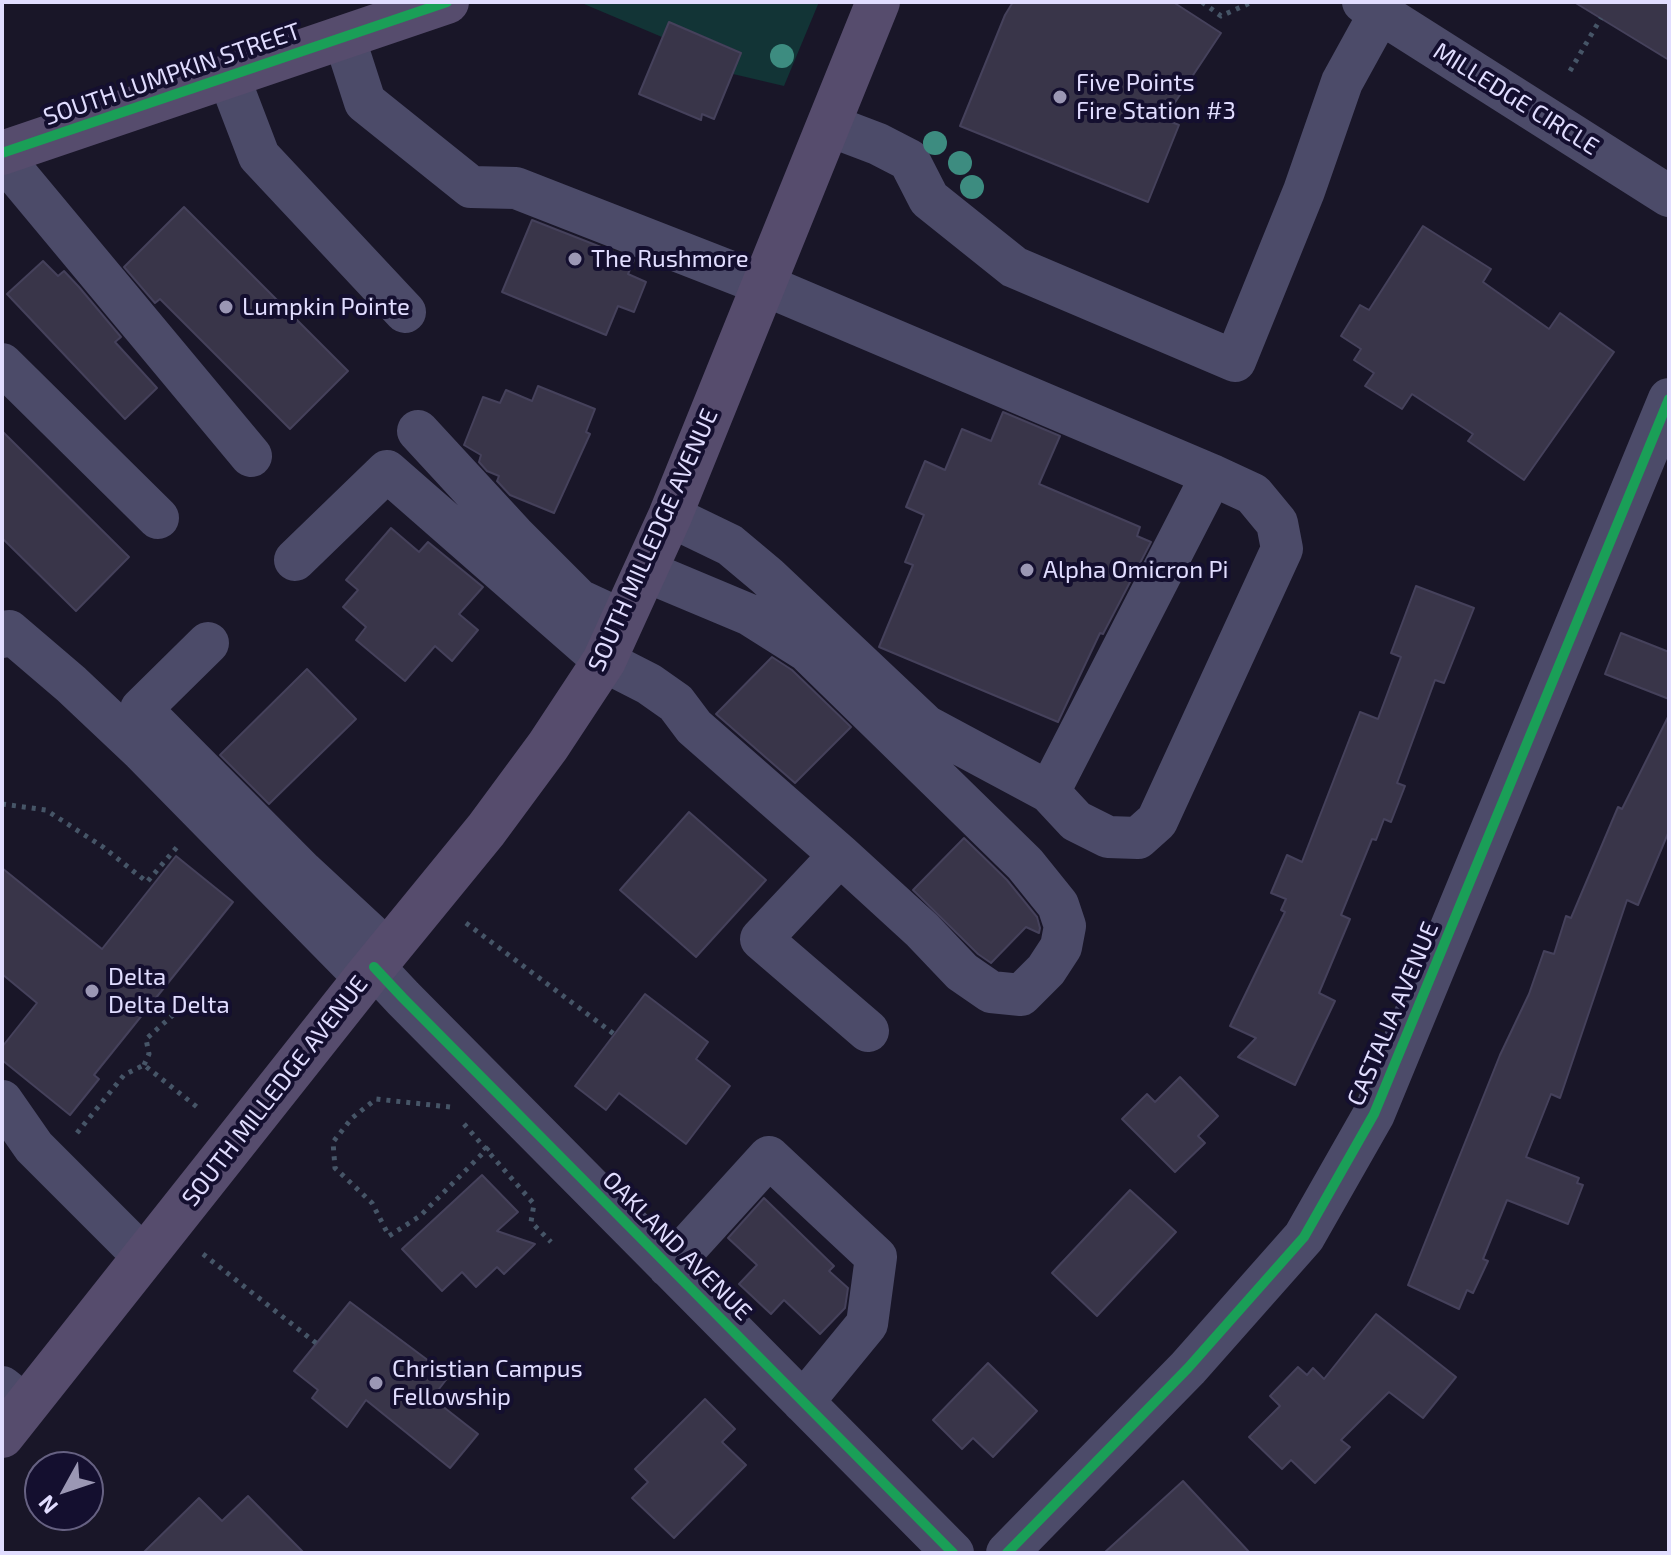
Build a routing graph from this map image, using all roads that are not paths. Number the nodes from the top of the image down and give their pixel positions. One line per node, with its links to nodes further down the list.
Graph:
1 (447, 2): 4 (main road, SOUTH LUMPKIN STREET)
2 (875, 5): 6 (main road, SOUTH MILLEDGE AVENUE)
3 (1371, 8): 6 (street); 8 (street, MILLEDGE CIRCLE)
4 (362, 22): 5 (main road, SOUTH LUMPKIN STREET); 9 (street)
5 (228, 75): 7 (main road, SOUTH LUMPKIN STREET); 10 (street)
6 (828, 125): 9 (main road, SOUTH MILLEDGE AVENUE)
7 (2, 155): 14 (street)
8 (1664, 180)
9 (762, 284): 15 (street); 16 (main road, SOUTH MILLEDGE AVENUE)
10 (405, 312)
11 (2, 364): 17 (street)
12 (1669, 399): 34 (street, CASTALIA AVENUE)
13 (418, 431): 20 (street)
14 (251, 456)
15 (1212, 475): 24 (street); 24 (street)
16 (670, 516): 19 (main road, SOUTH MILLEDGE AVENUE); 24 (street)
17 (158, 518)
18 (295, 560): 23 (street)
19 (645, 571): 20 (main road, SOUTH MILLEDGE AVENUE); 25 (street)
20 (622, 620): 23 (main road, SOUTH MILLEDGE AVENUE)
21 (2, 637): 26 (street)
22 (208, 643): 26 (street)
23 (604, 661): 25 (street); 26 (main road, SOUTH MILLEDGE AVENUE)
24 (1049, 792)
25 (840, 855): 27 (street)
26 (375, 965): 29 (main road, SOUTH MILLEDGE AVENUE); 30 (street, OAKLAND AVENUE)
27 (868, 1031)
28 (2, 1101): 29 (street)
29 (144, 1257): 32 (main road, SOUTH MILLEDGE AVENUE)
30 (669, 1267): 31 (street, OAKLAND AVENUE); 31 (street)
31 (803, 1402): 33 (street, OAKLAND AVENUE)
32 (10, 1410)
33 (953, 1553)
34 (1007, 1553)

